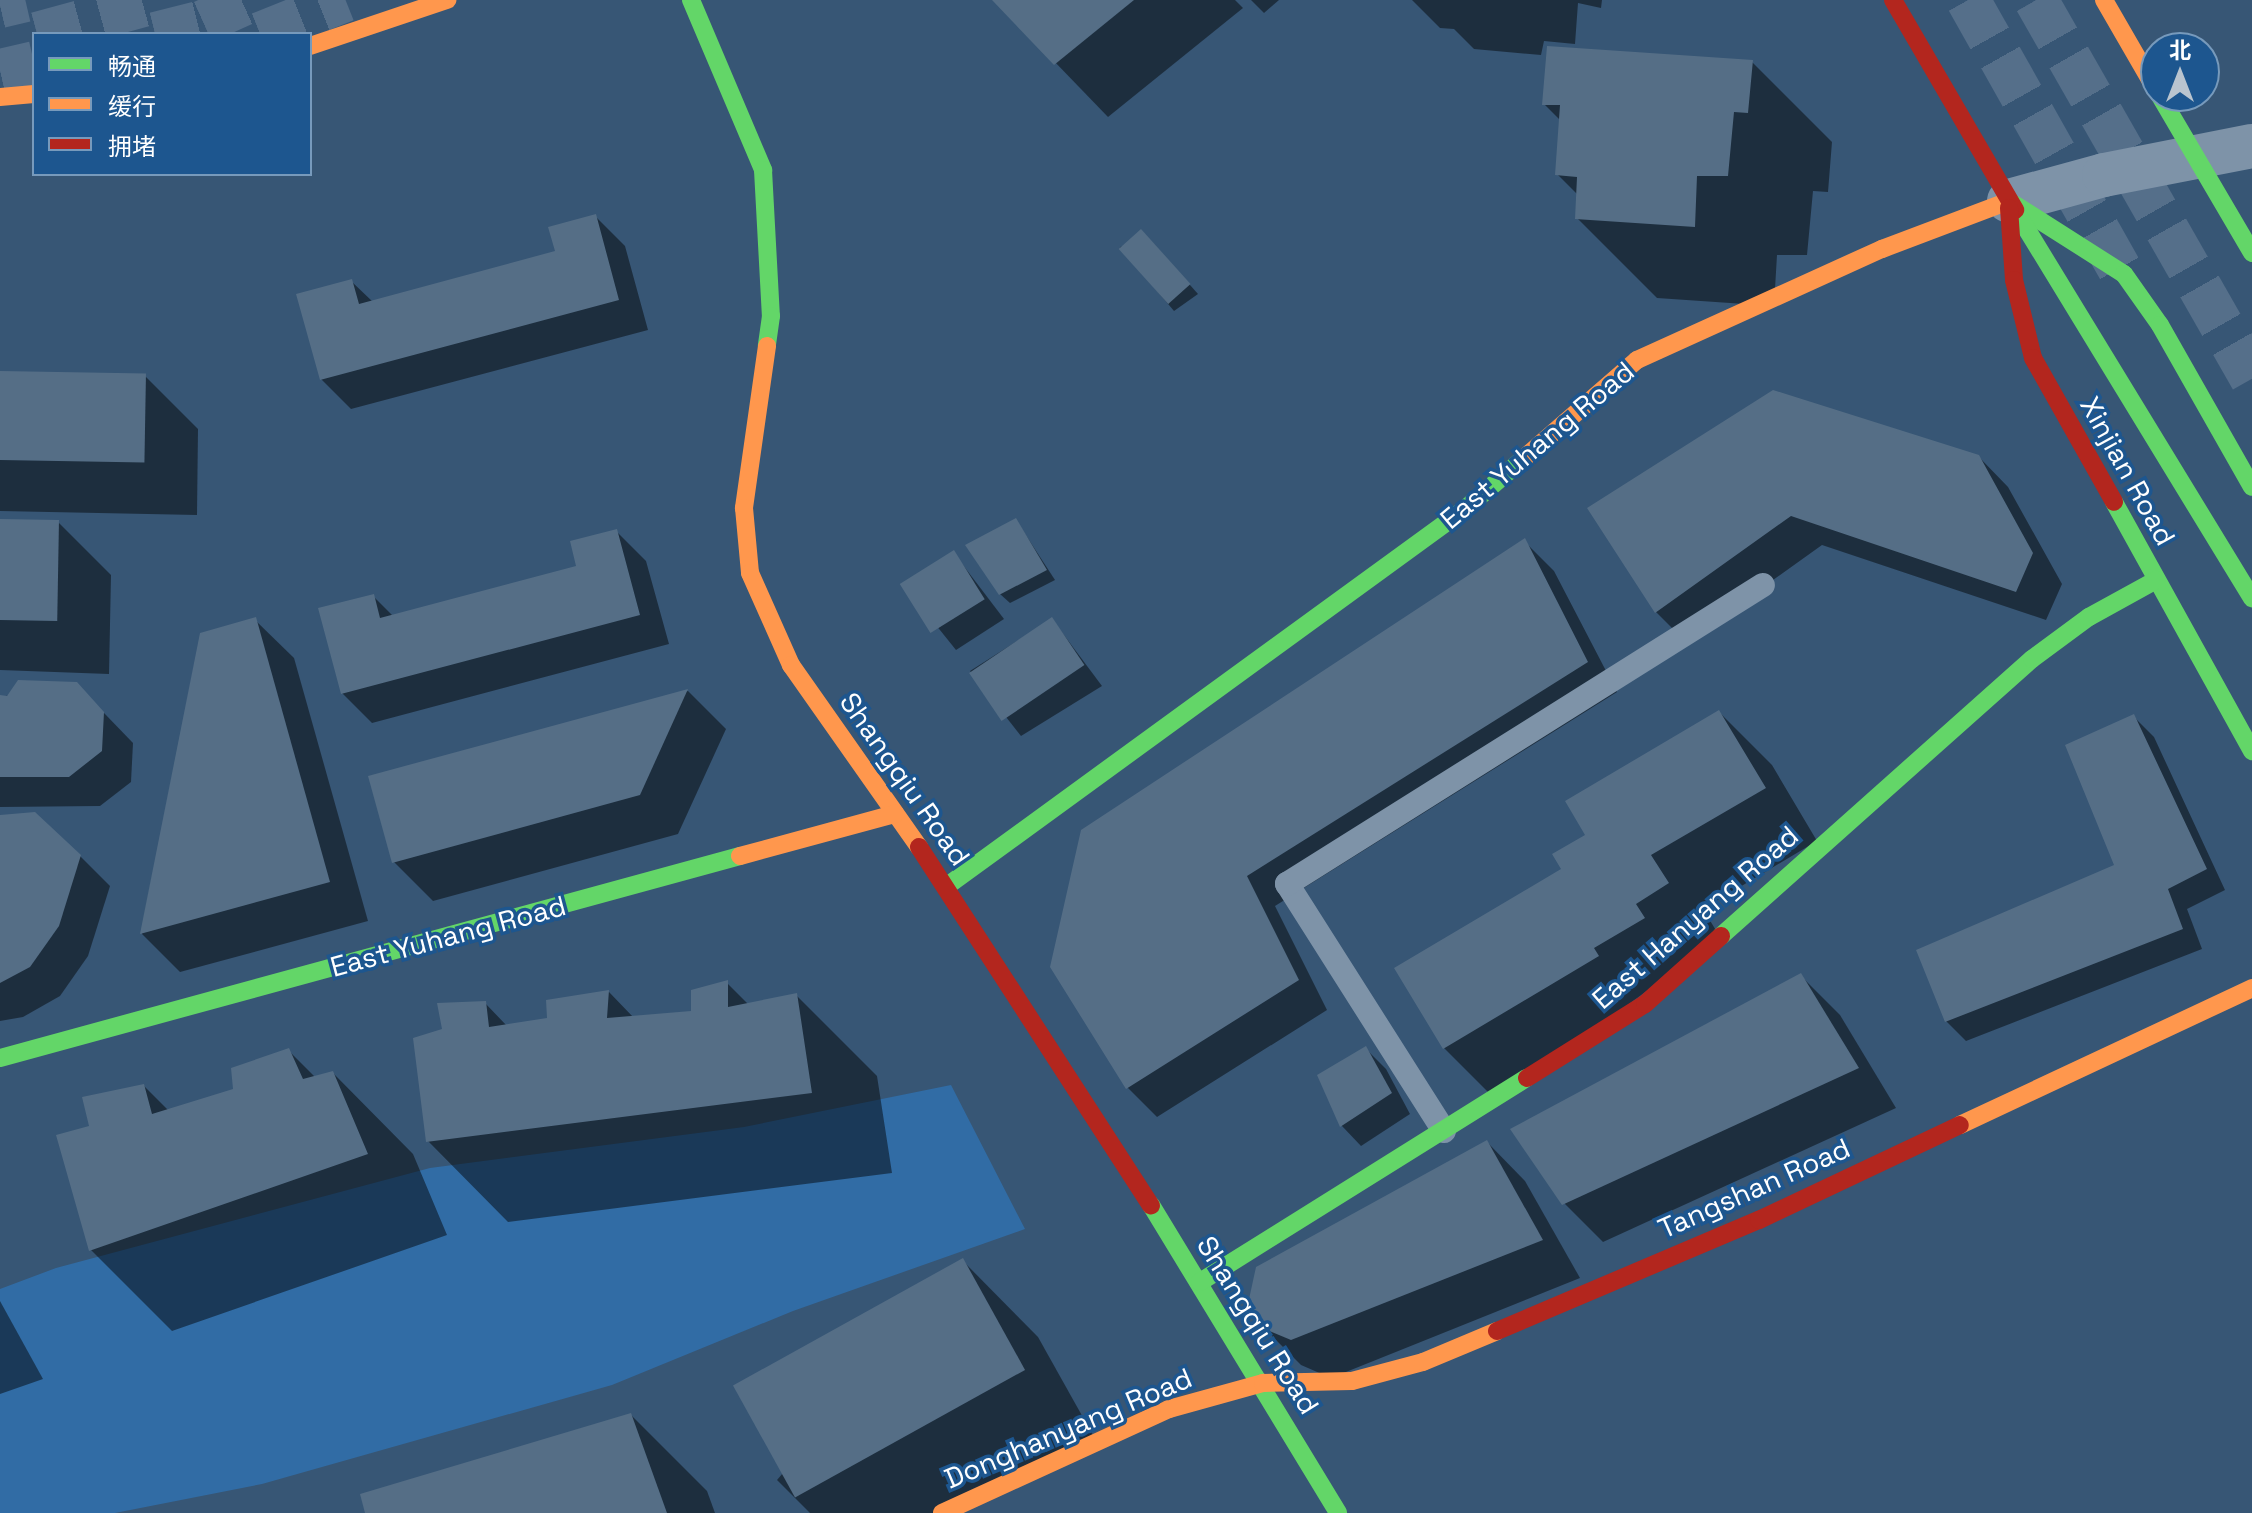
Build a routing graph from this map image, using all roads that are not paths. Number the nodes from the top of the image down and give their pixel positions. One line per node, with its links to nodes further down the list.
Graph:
1 (447, 0): 5 (street)
2 (691, 0): 19 (street, Shangqiu Road)
3 (1893, 0): 12 (street, Xinjian Road)
4 (2104, 0): 6 (street)
5 (312, 45)
6 (2140, 62)
7 (32, 94): 8 (street)
8 (0, 97)
9 (2170, 112): 11 (street)
10 (2252, 146): 11 (street, East Yuhang Road)
11 (2197, 157): 12 (street, East Yuhang Road); 13 (street)
12 (2009, 201): 14 (street, Xinjian Road); 15 (street, Xinjian Road); 17 (street); 20 (street, East Yuhang Road)
13 (2252, 253)
14 (2252, 487)
15 (2156, 580): 18 (street, Xinjian Road); 23 (street, East Hanyang Road)
16 (1763, 585): 23 (lane)
17 (2252, 598)
18 (2252, 751)
19 (895, 814): 20 (street, Shangqiu Road); 22 (street, East Yuhang Road)
20 (947, 886): 24 (street, Shangqiu Road)
21 (2252, 988): 25 (street, Tangshan Road)
22 (0, 1058)
23 (1444, 1131): 24 (street, East Hanyang Road)
24 (1200, 1282): 25 (street, Shangqiu Road)
25 (1263, 1383): 26 (street, Donghanyang Road); 27 (street, Shangqiu Road)
26 (942, 1513)
27 (1338, 1513)

